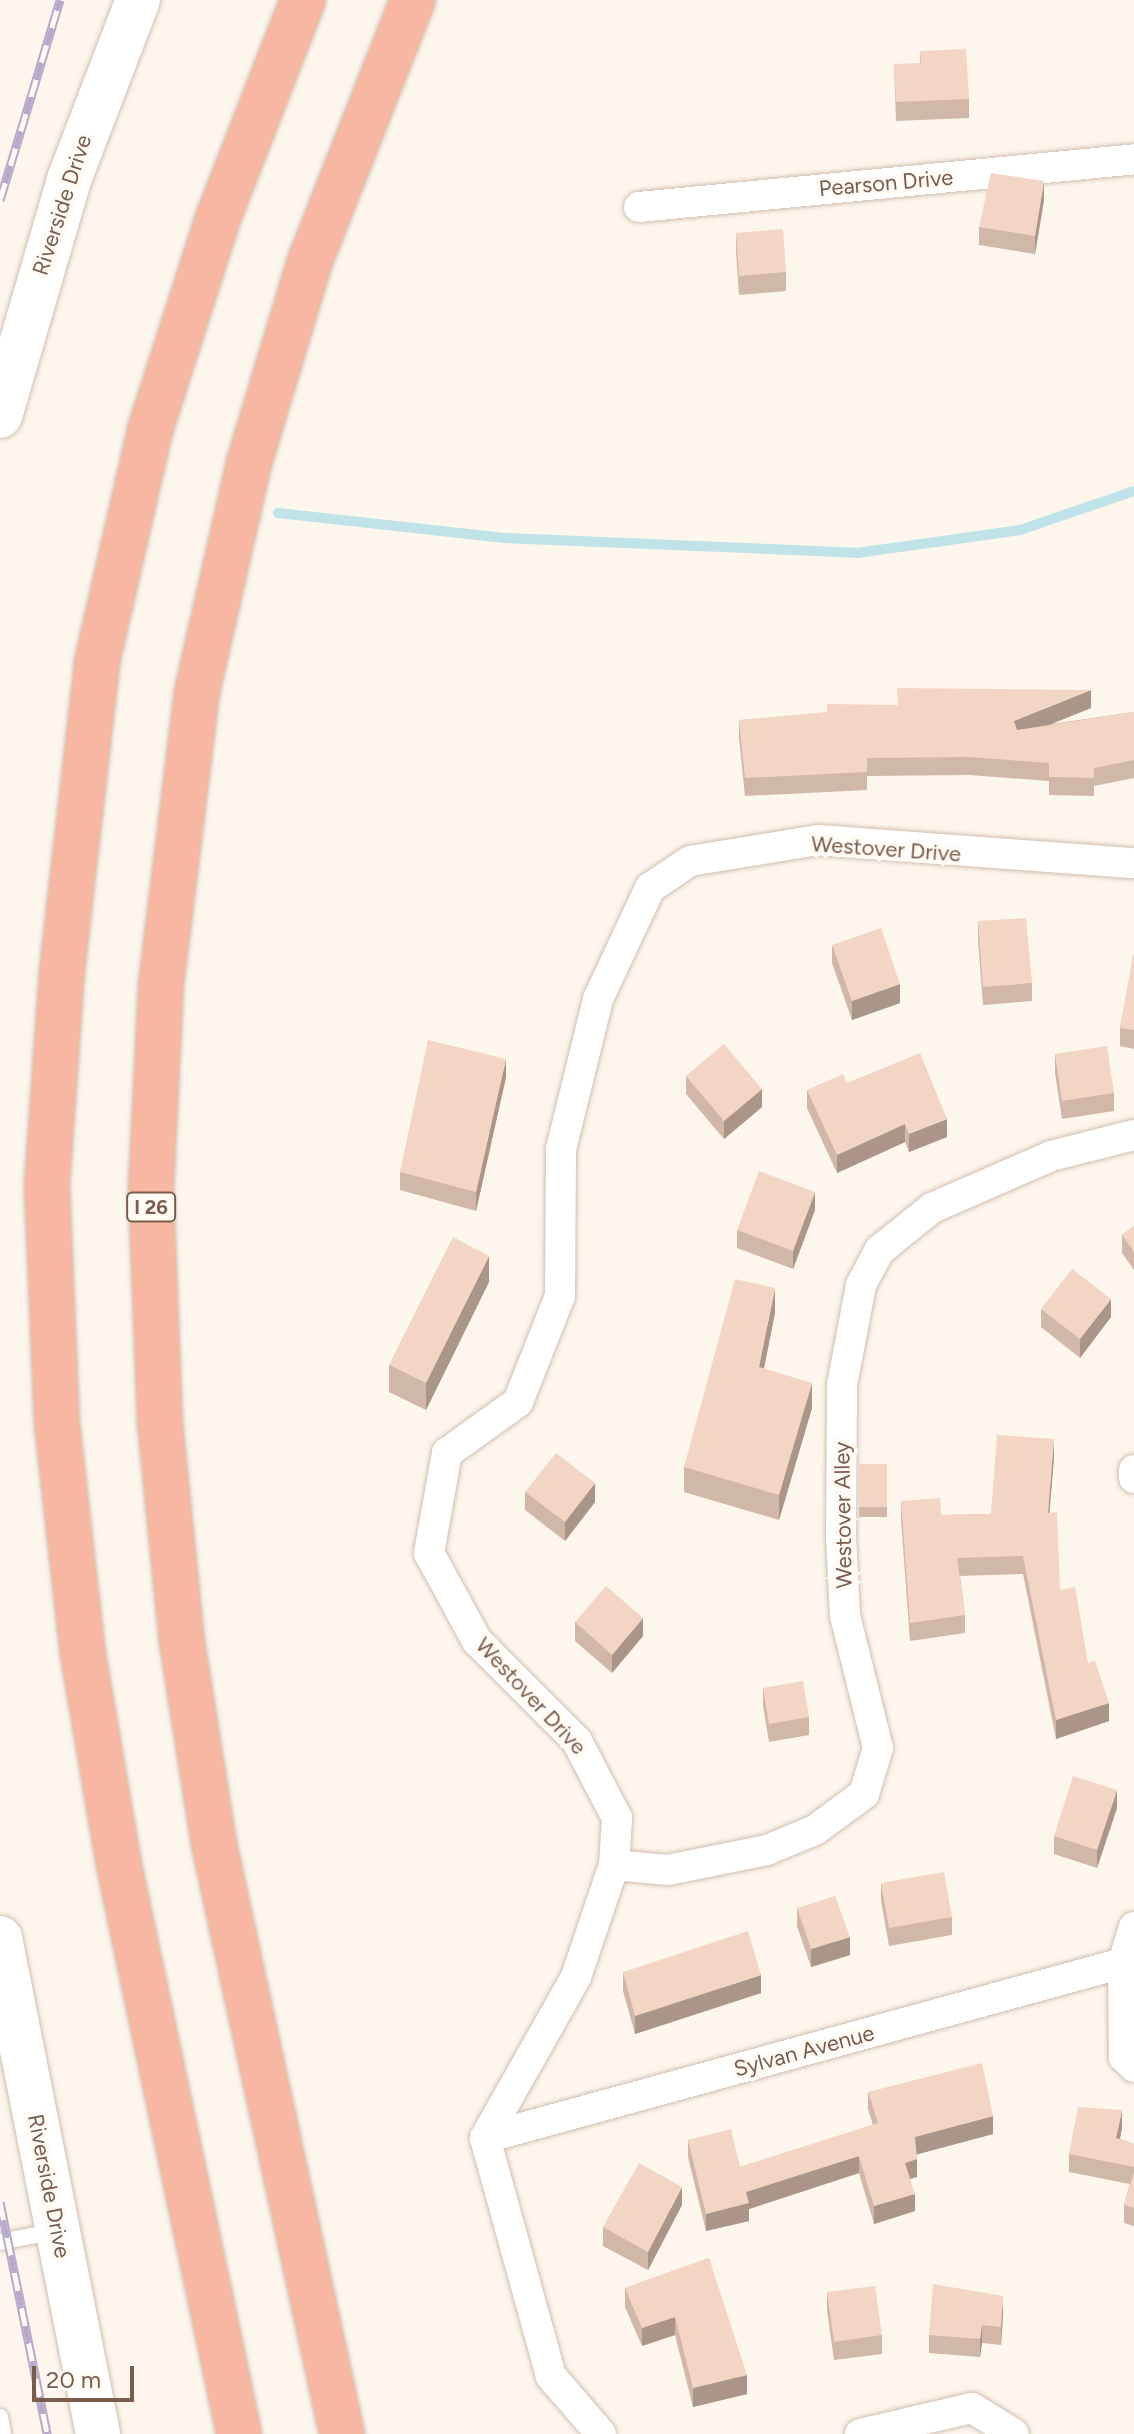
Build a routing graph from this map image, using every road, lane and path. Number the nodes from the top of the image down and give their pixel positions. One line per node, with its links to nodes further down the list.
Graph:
1 (138, 0): 6 (main road, Riverside Drive)
2 (303, 0): 22 (highway)
3 (413, 0): 23 (highway, I 26)
4 (1134, 159): 5 (street, Pearson Drive)
5 (639, 207)
6 (0, 416)
7 (1134, 863): 11 (street, Westover Drive)
8 (1134, 1135): 11 (street, Westover Alley)
9 (1134, 1470): 10 (street)
10 (1134, 1478)
11 (614, 1865): 16 (street, Westover Drive)
12 (1134, 1927): 14 (street)
13 (0, 1938): 17 (main road, Riverside Drive)
14 (1123, 1963): 15 (street); 16 (street, Sylvan Avenue)
15 (1134, 2067)
16 (485, 2138): 24 (street)
17 (58, 2231): 18 (lane); 21 (main road, Riverside Drive)
18 (0, 2242)
19 (0, 2417): 20 (lane)
20 (3, 2434)
21 (98, 2434)
22 (239, 2434)
23 (342, 2434)
24 (601, 2434)
25 (860, 2434): 26 (street)
26 (1014, 2434)

